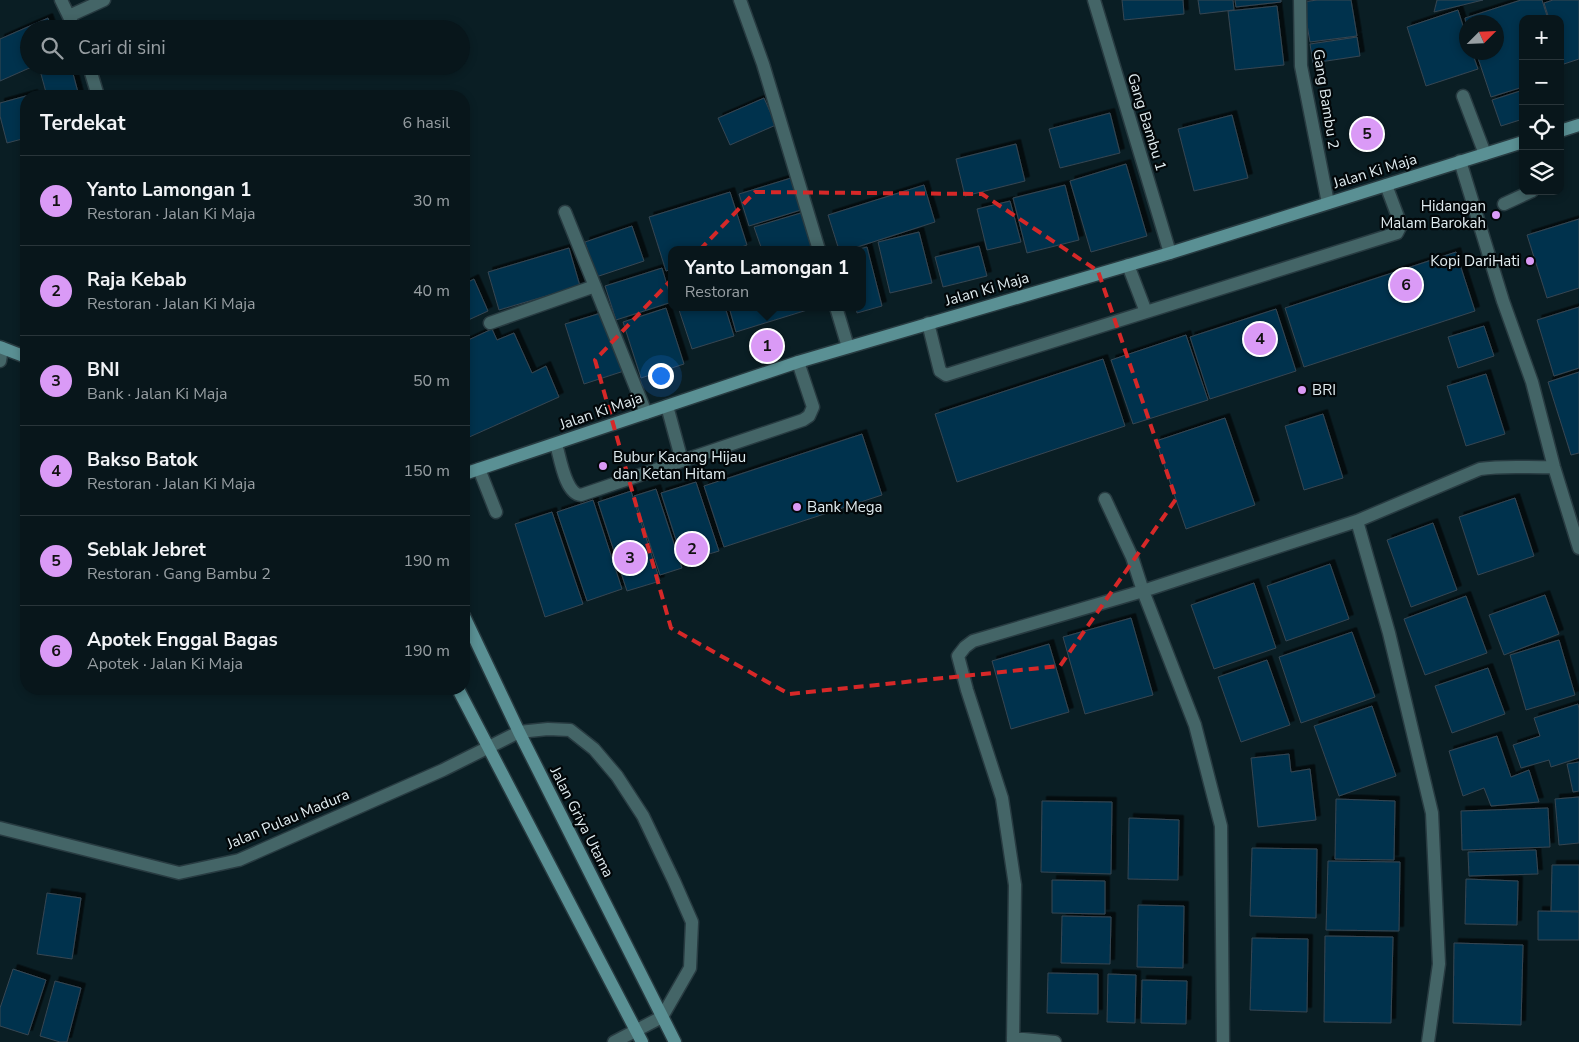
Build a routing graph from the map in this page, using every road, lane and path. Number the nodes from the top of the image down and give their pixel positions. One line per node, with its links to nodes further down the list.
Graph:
1 (61, 0): 6 (street)
2 (104, 0): 6 (street)
3 (740, 0): 21 (street)
4 (1094, 0): 22 (street, Gang Bambu 1)
5 (1300, 0): 18 (street, Gang Bambu 2)
6 (70, 16): 7 (street)
7 (72, 20)
8 (92, 75): 9 (street)
9 (96, 90)
10 (1464, 96): 14 (street)
11 (1579, 125): 12 (main road)
12 (1564, 130)
13 (1519, 143): 14 (main road, Jalan Ki Maja)
14 (1485, 154): 15 (main road, Jalan Ki Maja)
15 (1460, 161): 16 (main road, Jalan Ki Maja); 38 (street)
16 (1386, 185): 18 (main road, Jalan Ki Maja); 26 (street)
17 (1523, 195): 19 (street)
18 (1328, 203): 22 (main road, Jalan Ki Maja)
19 (1504, 204)
20 (565, 212): 24 (street)
21 (818, 246)
22 (1170, 253): 23 (main road, Jalan Ki Maja)
23 (1128, 265): 26 (street); 28 (main road, Jalan Ki Maja)
24 (595, 286): 27 (street); 35 (street)
25 (837, 311): 29 (street)
26 (1146, 312): 28 (street)
27 (490, 323)
28 (928, 323): 29 (main road, Jalan Ki Maja)
29 (848, 347): 33 (main road, Jalan Ki Maja)
30 (1, 348): 31 (main road); 32 (street)
31 (20, 355)
32 (0, 361)
33 (798, 362): 34 (main road, Jalan Ki Maja); 37 (street)
34 (668, 406): 35 (main road, Jalan Ki Maja); 37 (street)
35 (646, 413): 36 (main road, Jalan Ki Maja)
36 (556, 444): 37 (street); 39 (main road, Jalan Ki Maja)
37 (682, 461)
38 (1554, 467): 43 (street); 44 (street)
39 (479, 469): 40 (main road, Jalan Ki Maja); 42 (street)
40 (470, 472)
41 (1106, 499): 45 (street)
42 (496, 512)
43 (1357, 521): 45 (street); 58 (street)
44 (1579, 548)
45 (1143, 591): 53 (street); 57 (street)
46 (470, 629): 48 (main road, Jalan Griya Utama)
47 (461, 695): 49 (main road)
48 (519, 732): 49 (street, Jalan Pulau Madura); 51 (main road, Jalan Griya Utama); 51 (street)
49 (490, 747): 50 (street, Jalan Pulau Madura); 52 (main road)
50 (0, 828)
51 (662, 1017): 52 (street); 55 (main road, Jalan Griya Utama)
52 (639, 1036): 54 (street)
53 (1013, 1040): 56 (street)
54 (614, 1042)
55 (675, 1042)
56 (1055, 1042)
57 (1223, 1042)
58 (1428, 1042)

